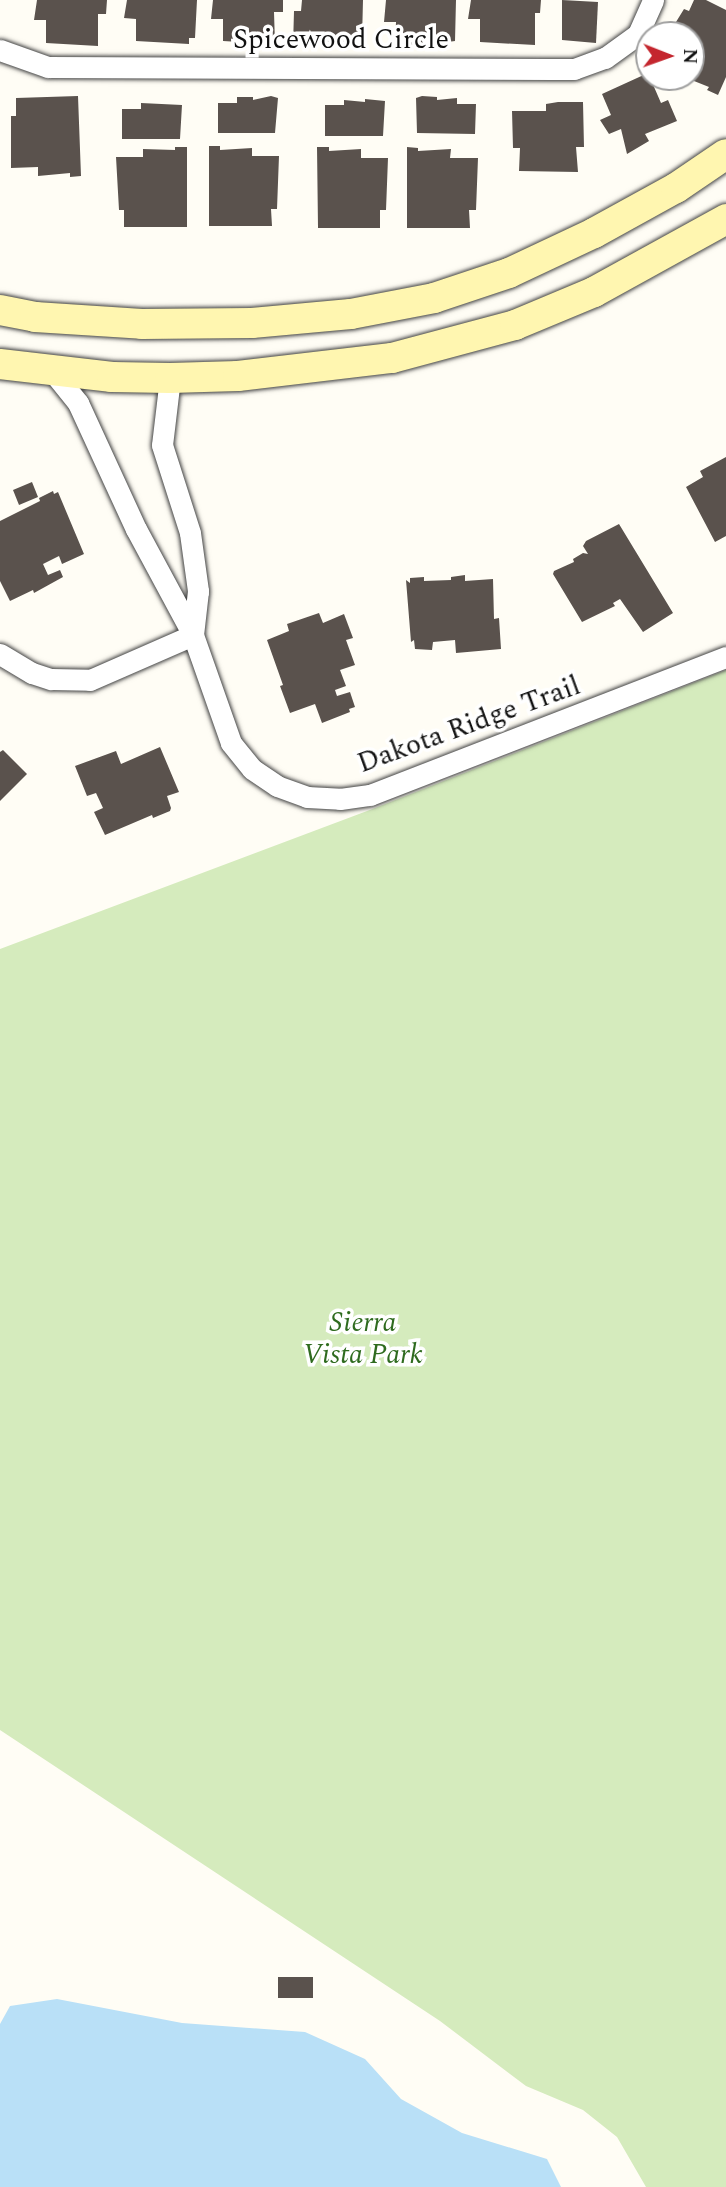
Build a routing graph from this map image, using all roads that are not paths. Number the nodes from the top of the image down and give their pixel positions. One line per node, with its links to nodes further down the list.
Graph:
1 (653, 0): 2 (street, Spicewood Circle)
2 (0, 50)
3 (726, 154): 5 (main road)
4 (726, 219): 8 (main road)
5 (0, 310)
6 (0, 364): 7 (main road)
7 (53, 372): 8 (main road); 9 (street, Dakota Ridge Trail)
8 (170, 377): 9 (street, Dakota Ridge Trail)
9 (194, 635): 10 (street); 11 (street, Dakota Ridge Trail)
10 (0, 654)
11 (726, 657)

